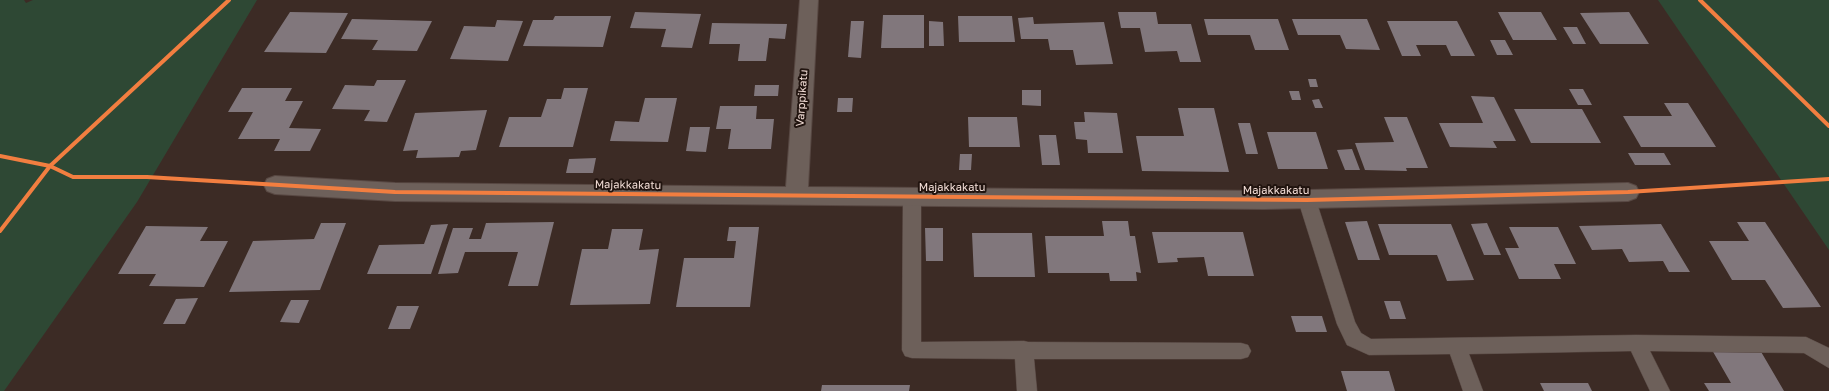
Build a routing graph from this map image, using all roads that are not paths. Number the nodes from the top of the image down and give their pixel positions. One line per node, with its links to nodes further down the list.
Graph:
1 (809, 0): 4 (street, Varppikatu)
2 (275, 185): 4 (street, Majakkakatu)
3 (1628, 192): 6 (street, Majakkakatu)
4 (796, 196): 5 (street, Majakkakatu)
5 (912, 197): 6 (street, Majakkakatu); 9 (lane)
6 (1307, 200): 8 (lane)
7 (1636, 343): 8 (lane); 11 (lane); 14 (lane)
8 (1457, 347): 13 (lane)
9 (1024, 349): 10 (lane); 12 (lane)
10 (1241, 351)
11 (1829, 359)
12 (1027, 391)
13 (1473, 391)
14 (1660, 391)

